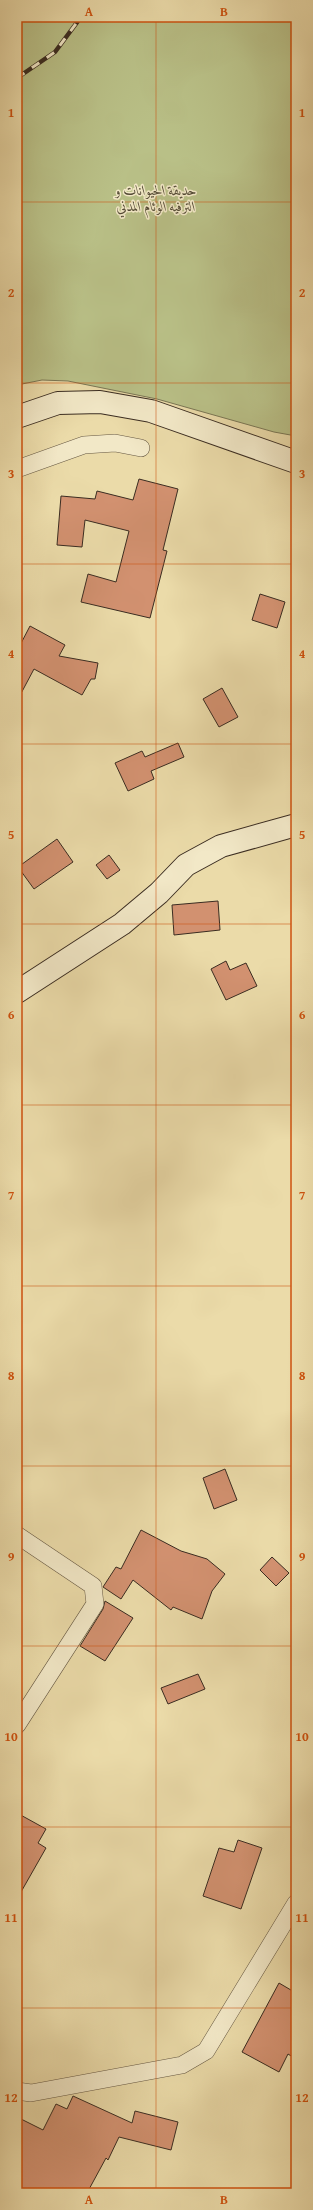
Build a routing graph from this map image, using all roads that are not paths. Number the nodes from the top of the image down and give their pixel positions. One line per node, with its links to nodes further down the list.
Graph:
1 (17, 416): 3 (street)
2 (141, 448): 4 (street)
3 (296, 462)
4 (17, 469)
5 (296, 825): 6 (street)
6 (17, 992)
7 (17, 1535): 8 (street)
8 (17, 1725)
9 (296, 1903): 10 (street)
10 (17, 2091)

